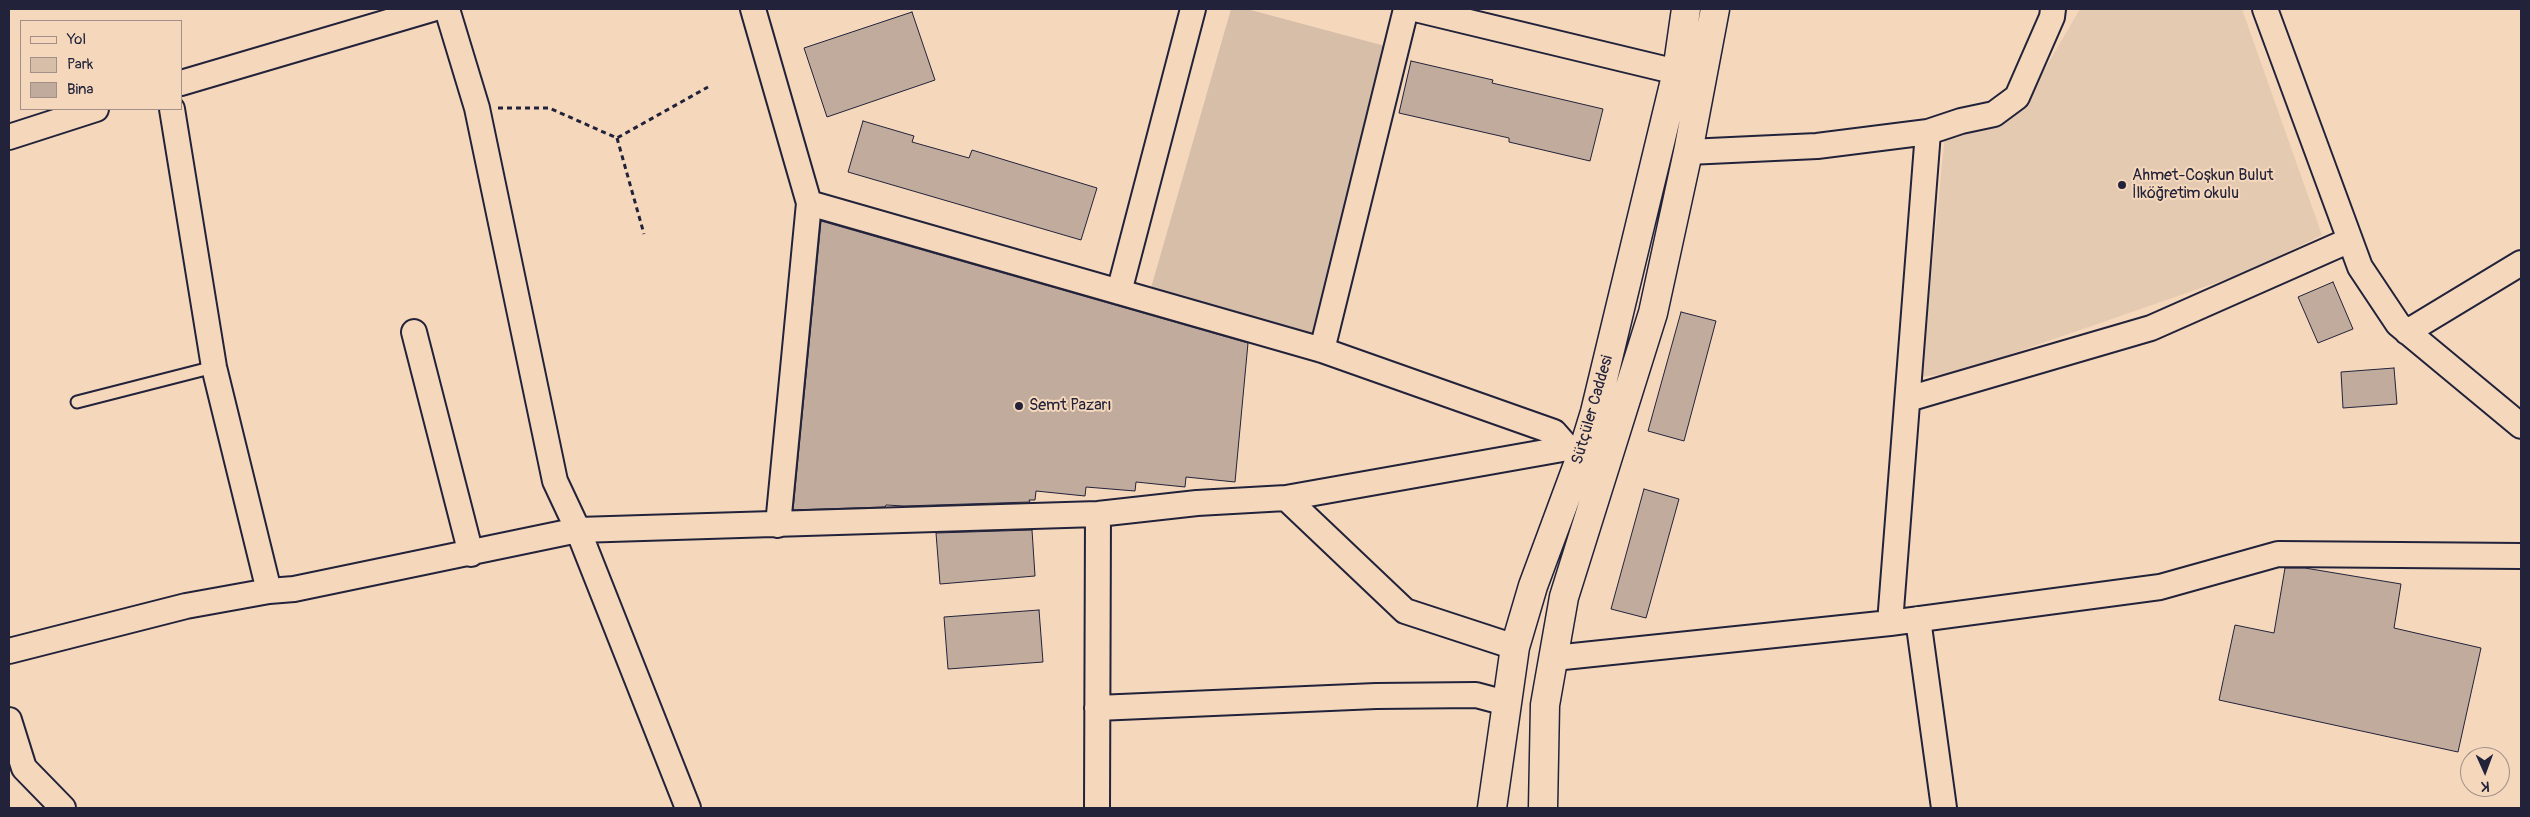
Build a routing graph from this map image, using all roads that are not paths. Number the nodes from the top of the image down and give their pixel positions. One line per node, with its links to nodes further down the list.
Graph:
1 (432, 9): 12 (street)
2 (447, 9): 33 (street)
3 (753, 9): 18 (street)
4 (1193, 9): 21 (street)
5 (1406, 9): 24 (street)
6 (1415, 9): 11 (street)
7 (1686, 9): 11 (main road, Sütçüler Caddesi)
8 (1715, 9): 17 (main road, Sütçüler Caddesi)
9 (2053, 9): 15 (street)
10 (2265, 9): 19 (street)
11 (1677, 72): 29 (main road, Sütçüler Caddesi)
12 (182, 84)
13 (93, 110): 16 (street)
14 (172, 110): 25 (street)
15 (1928, 132): 17 (street); 26 (street)
16 (9, 137)
17 (1688, 152): 41 (main road, Sütçüler Caddesi)
18 (809, 203): 21 (street); 32 (street)
19 (2350, 240): 23 (street); 26 (street)
20 (2521, 263): 23 (street)
21 (1119, 292): 24 (street)
22 (414, 332): 34 (street)
23 (2407, 332): 28 (street)
24 (1322, 350): 29 (street)
25 (214, 367): 27 (lane); 36 (street)
26 (1908, 399): 38 (street)
27 (77, 402)
28 (2521, 426)
29 (1576, 449): 30 (street); 39 (main road, Sütçüler Caddesi)
30 (1286, 498): 31 (street); 39 (street)
31 (1098, 514): 32 (street); 43 (street)
32 (778, 525): 33 (street)
33 (578, 530): 34 (street); 46 (street)
34 (471, 554): 36 (street)
35 (2521, 556): 37 (street)
36 (269, 591): 40 (street)
37 (1918, 619): 38 (street); 50 (street)
38 (1890, 623): 41 (street)
39 (1515, 647): 42 (main road, Sütçüler Caddesi)
40 (9, 651)
41 (1554, 658): 49 (main road, Sütçüler Caddesi)
42 (1506, 703): 43 (street); 48 (main road, Sütçüler Caddesi)
43 (1097, 708): 47 (street)
44 (9, 720): 45 (street)
45 (63, 808)
46 (687, 808)
47 (1097, 808)
48 (1492, 808)
49 (1543, 808)
50 (1944, 808)

